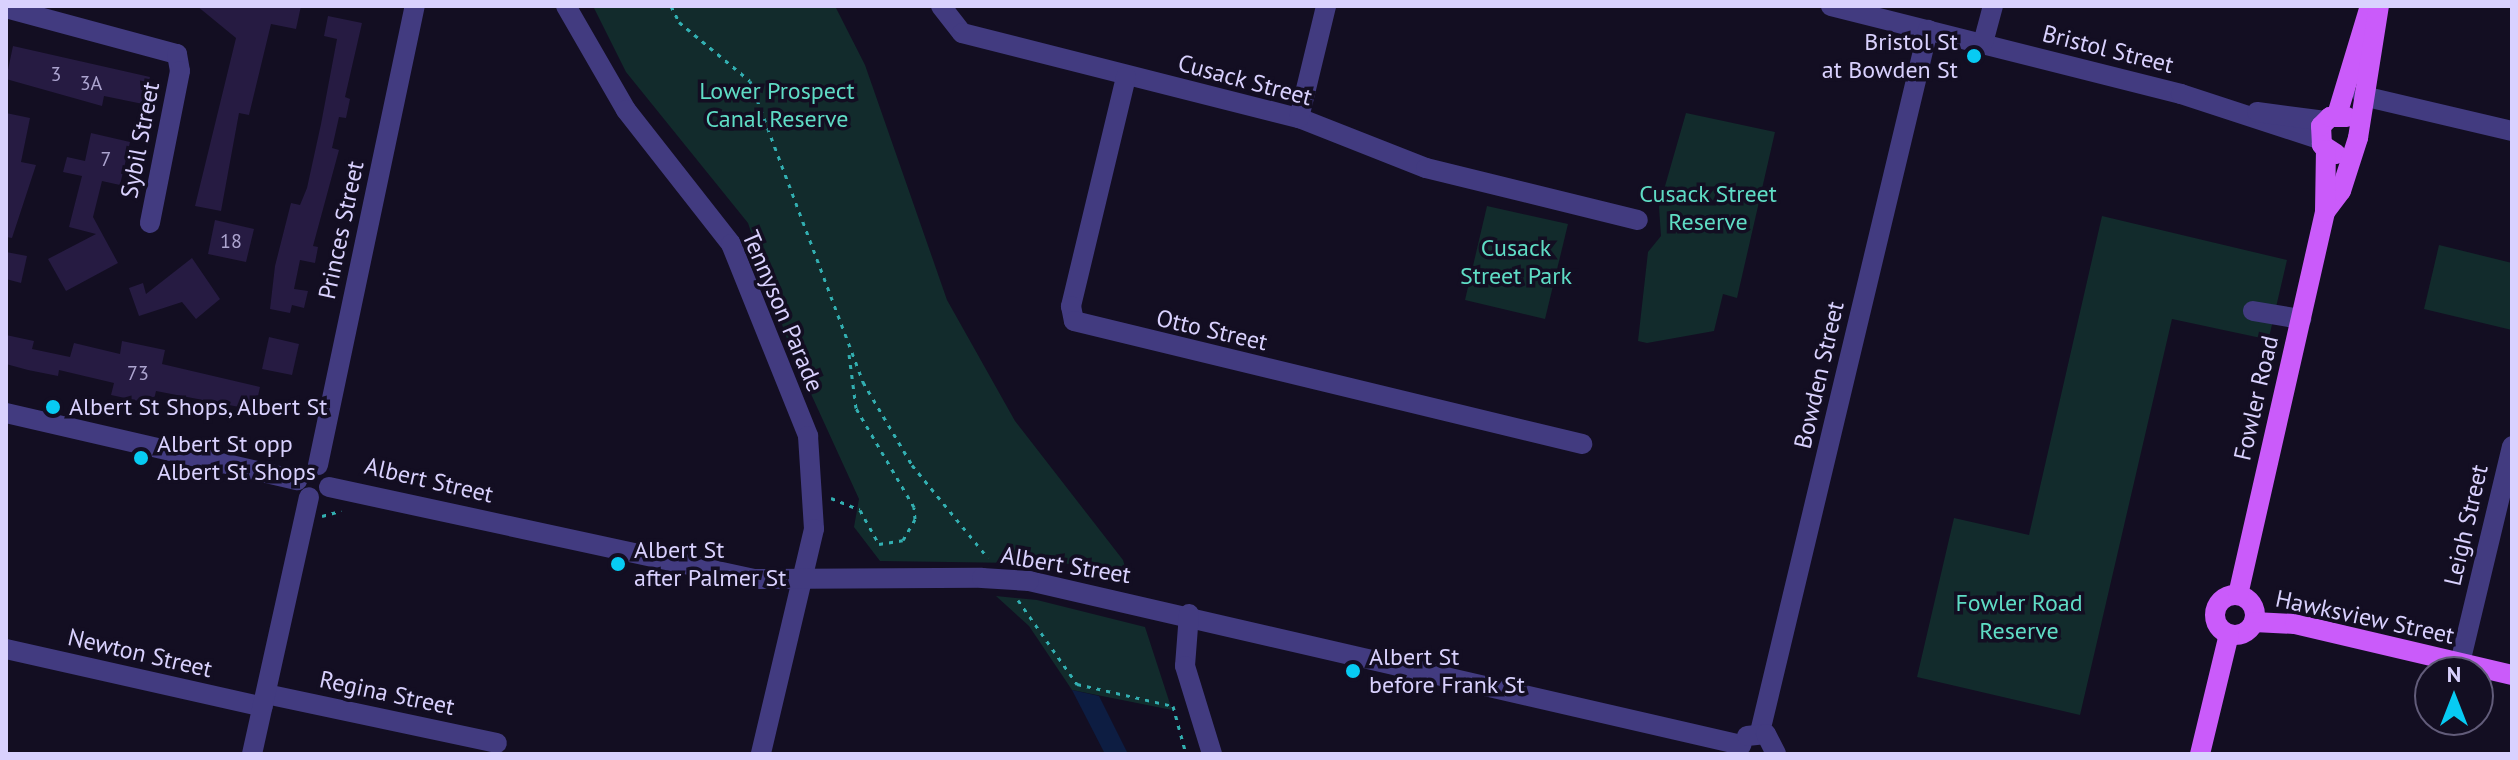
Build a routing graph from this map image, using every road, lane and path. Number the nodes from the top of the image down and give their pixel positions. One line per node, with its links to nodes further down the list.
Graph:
1 (415, 6): 29 (street, Princes Street)
2 (566, 6): 33 (street, Tennyson Parade)
3 (671, 6): 25 (path)
4 (941, 6): 13 (street, Cusack Street)
5 (1326, 6): 15 (street)
6 (1831, 6): 11 (street, Bristol Street)
7 (1993, 6): 12 (street)
8 (2370, 6): 17 (main road, Fowler Road)
9 (2379, 6): 14 (main road, Fowler Road)
10 (6, 8): 22 (street, Sybil Street)
11 (1928, 30): 12 (street, Bristol Street); 45 (street, Bowden Street)
12 (1983, 43): 17 (street, Bristol Street)
13 (1126, 77): 15 (street, Cusack Street); 27 (street, Otto Street)
14 (2363, 96): 16 (main road, Fowler Road); 18 (street)
15 (1299, 118): 21 (street, Cusack Street)
16 (2356, 125): 17 (main road); 19 (main road, Fowler Road)
17 (2327, 131): 19 (main road); 20 (main road, Fowler Road)
18 (2512, 131)
19 (2351, 150): 20 (main road, Fowler Road)
20 (2325, 212): 24 (main road, Fowler Road)
21 (1638, 220)
22 (150, 223)
23 (2253, 311): 24 (street)
24 (2301, 319): 36 (main road, Fowler Road)
25 (849, 350): 33 (path); 34 (path)
26 (6, 413): 30 (street)
27 (1582, 444)
28 (2512, 446): 43 (street, Leigh Street)
29 (318, 465): 30 (street); 31 (street)
30 (297, 480): 32 (street)
31 (329, 487): 32 (street); 35 (street, Albert Street)
32 (309, 497): 44 (street)
33 (816, 498): 35 (street, Tennyson Parade)
34 (986, 569): 35 (street, Albert Street); 38 (street, Albert Street, bridge)
35 (799, 583): 49 (street, Tennyson Parade)
36 (2238, 595): 39 (main road); 40 (main road)
37 (1018, 600): 50 (path)
38 (1189, 614): 47 (street, Albert Street); 51 (street)
39 (2254, 622): 40 (main road); 42 (main road, Hawksview Street)
40 (2229, 634): 53 (main road)
41 (6, 649): 44 (street, Newton Street)
42 (2430, 656)
43 (2462, 656)
44 (264, 700): 46 (street, Regina Street); 48 (street)
45 (1760, 732): 47 (street); 52 (street)
46 (497, 743)
47 (1740, 750)
48 (252, 754)
49 (761, 754)
50 (1186, 754)
51 (1212, 754)
52 (1776, 754)
53 (2200, 754)

